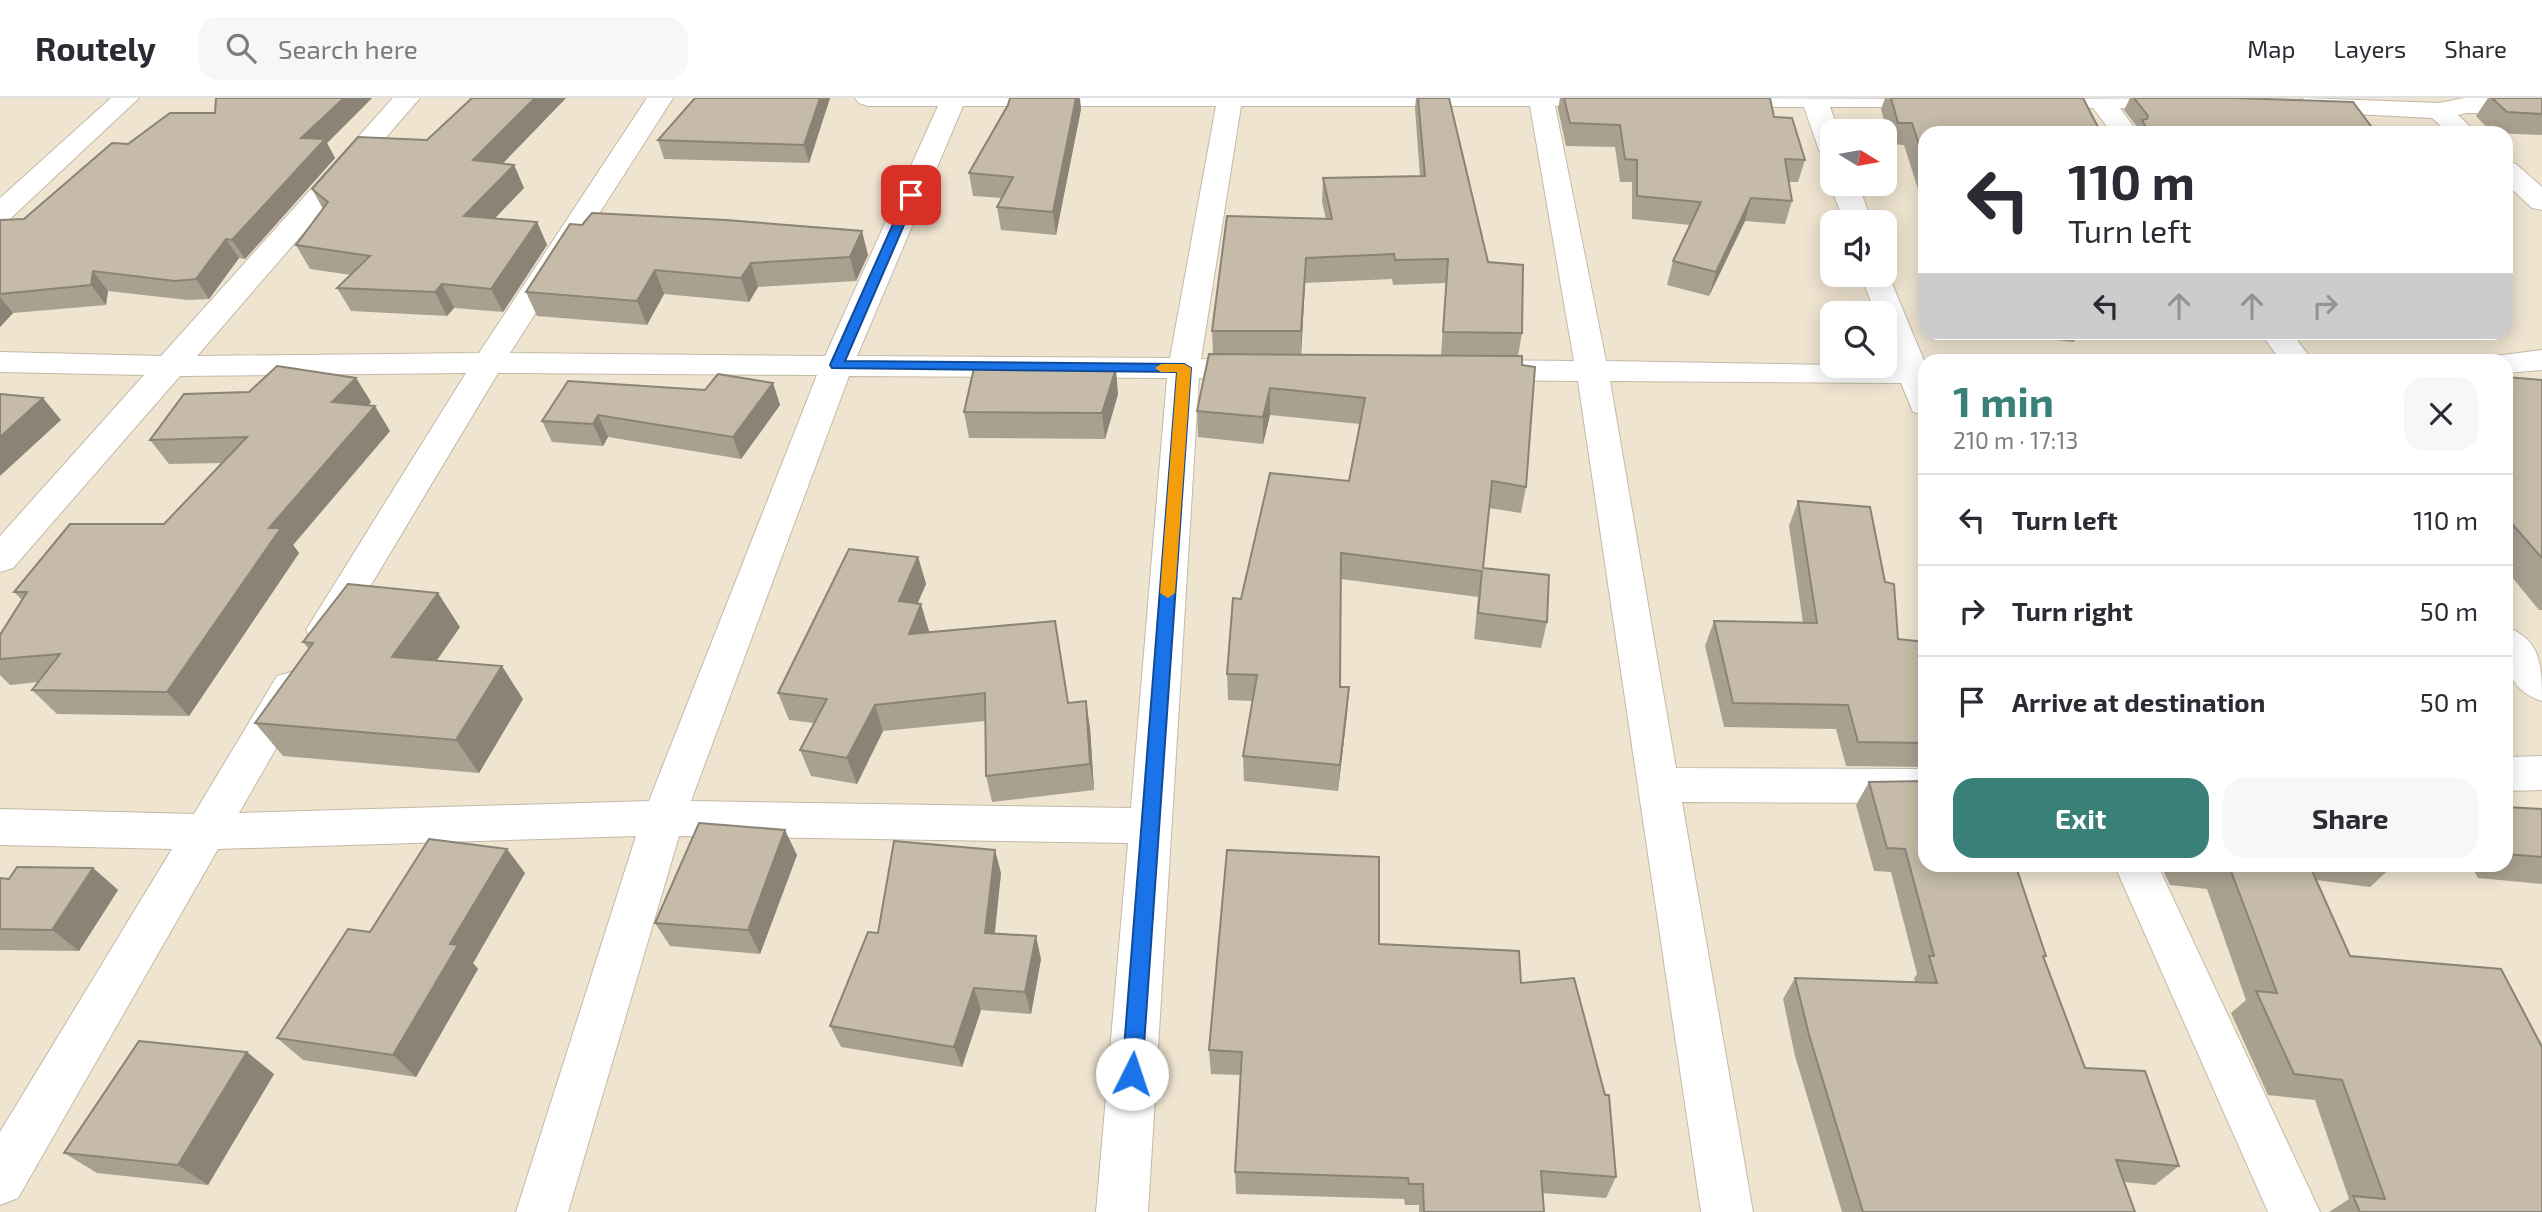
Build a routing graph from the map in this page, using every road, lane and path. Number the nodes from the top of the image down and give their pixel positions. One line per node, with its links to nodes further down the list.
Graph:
1 (126, 98): 23 (street)
2 (407, 98): 30 (street)
3 (660, 98): 28 (street)
4 (867, 98): 5 (street)
5 (954, 98): 6 (street); 29 (street)
6 (1230, 98): 7 (street); 31 (street)
7 (1541, 98): 10 (street); 34 (street)
8 (1814, 98): 11 (street); 12 (street); 18 (street)
9 (2099, 98): 13 (street); 14 (street); 19 (street)
10 (1637, 99)
11 (1692, 99)
12 (1964, 99)
13 (2004, 99)
14 (2208, 103)
15 (2276, 105): 17 (street)
16 (2542, 106): 17 (street)
17 (2439, 111): 20 (street)
18 (1821, 119)
19 (2120, 126)
20 (2456, 126)
21 (2513, 176): 22 (street)
22 (2542, 202)
23 (0, 213)
24 (1881, 287): 35 (street)
25 (2542, 360): 27 (street)
26 (0, 362): 30 (street)
27 (2513, 362)
28 (488, 363): 29 (street); 30 (street); 46 (street)
29 (837, 365): 31 (street); 43 (street)
30 (170, 366): 36 (street)
31 (1184, 368): 32 (street); 44 (street)
32 (1293, 369)
33 (1456, 370): 34 (street)
34 (1592, 371): 35 (street); 41 (street)
35 (1918, 373)
36 (0, 559)
37 (2513, 650): 38 (street)
38 (2542, 686)
39 (2542, 773): 40 (street)
40 (2513, 774)
41 (1660, 785): 42 (street); 51 (street)
42 (1918, 786)
43 (663, 818): 44 (street); 46 (street); 49 (street)
44 (1150, 826): 50 (street)
45 (0, 827): 46 (street)
46 (203, 832): 48 (street)
47 (2139, 872): 52 (street)
48 (0, 1180)
49 (542, 1212)
50 (1122, 1212)
51 (1727, 1212)
52 (2294, 1212)

